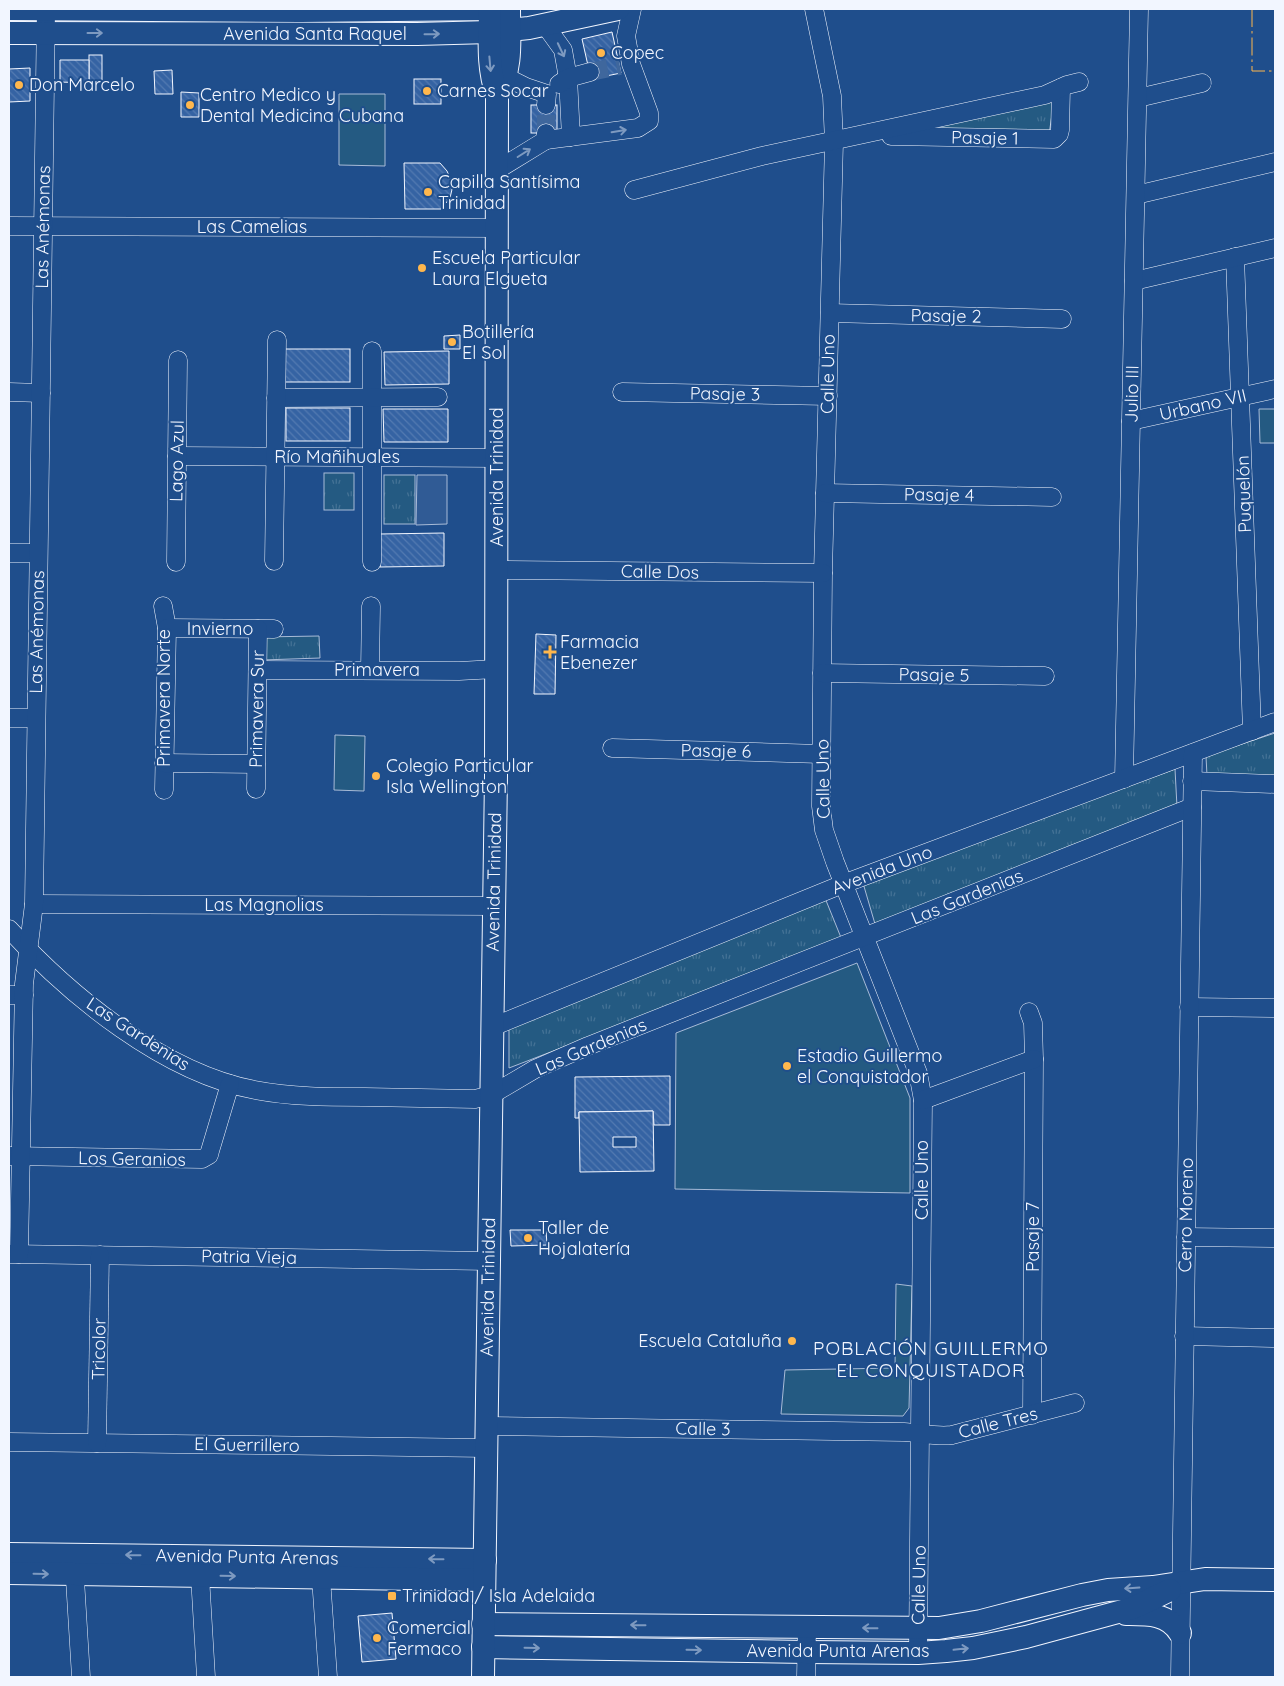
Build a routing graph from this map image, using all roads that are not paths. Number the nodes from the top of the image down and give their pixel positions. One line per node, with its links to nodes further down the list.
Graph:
1 (9, 9): 2 (main road, Avenida Santa Raquel)
2 (46, 9): 9 (main road, Avenida Santa Raquel); 13 (street, Las Anémonas)
3 (491, 9): 9 (main road, Avenida Santa Raquel); 11 (main road, Avenida Trinidad)
4 (509, 9): 11 (main road, Avenida Trinidad)
5 (618, 9): 10 (main road, Avenida Santa Raquel)
6 (632, 9): 22 (street, one-way to 6)
7 (814, 9): 23 (street, Calle Uno)
8 (1139, 9): 20 (street, Julio III)
9 (301, 10)
10 (545, 25): 11 (main road, Avenida Santa Raquel); 15 (street, one-way to 15)
11 (500, 32): 13 (main road, Avenida Santa Raquel, one-way to 11); 18 (main road, Avenida Trinidad)
12 (9, 33): 13 (main road, Avenida Santa Raquel)
13 (46, 33): 29 (street, Las Anémonas)
14 (590, 72): 15 (street)
15 (568, 78): 18 (street); 22 (street)
16 (1080, 82): 19 (street, Pasaje 1)
17 (1202, 84): 20 (street)
18 (502, 86): 25 (main road, Avenida Trinidad)
19 (1061, 88): 21 (street, Pasaje 1); 21 (street, Pasaje 1)
20 (1138, 98): 27 (street, Julio III)
21 (861, 136): 23 (street, Pasaje 1)
22 (571, 138): 25 (street, one-way to 22)
23 (834, 142): 26 (street, Pasaje 1); 34 (street, Calle Uno)
24 (1275, 162): 27 (street)
25 (496, 170): 30 (main road, Avenida Trinidad)
26 (634, 190)
27 (1136, 195): 33 (street, Julio III)
28 (9, 226): 29 (street, Las Camelias)
29 (43, 226): 30 (street, Las Camelias); 42 (street, Las Anémonas)
30 (496, 228): 52 (main road, Avenida Trinidad)
31 (1275, 248): 32 (street)
32 (1235, 258): 33 (street); 45 (street, Puquelón)
33 (1134, 281): 48 (street, Julio III)
34 (830, 313): 35 (street, Pasaje 2); 43 (street, Calle Uno)
35 (1062, 319)
36 (277, 340): 46 (street)
37 (372, 351): 47 (street)
38 (178, 360): 49 (street, Lago Azul)
39 (1275, 389): 45 (street, Urbano VII)
40 (9, 392): 42 (street)
41 (622, 392): 43 (street, Pasaje 3)
42 (41, 393): 56 (street, Las Anémonas)
43 (828, 396): 53 (street, Calle Uno)
44 (438, 397): 47 (street)
45 (1241, 397): 48 (street, Urbano VII); 74 (street, Puquelón)
46 (276, 398): 47 (street); 50 (street)
47 (372, 398): 51 (street)
48 (1131, 422): 80 (street, Julio III)
49 (177, 456): 50 (street, Río Mañihuales); 58 (street, Lago Azul)
50 (276, 457): 51 (street, Río Mañihuales); 57 (street)
51 (372, 458): 52 (street, Río Mañihuales); 59 (street)
52 (497, 458): 60 (main road, Avenida Trinidad)
53 (826, 493): 54 (street, Pasaje 4); 61 (street, Calle Uno)
54 (1052, 498)
55 (9, 553): 56 (street)
56 (38, 553): 72 (street, Las Anémonas)
57 (274, 561)
58 (176, 562)
59 (372, 562)
60 (497, 570): 61 (street, Calle Dos); 66 (main road, Avenida Trinidad)
61 (824, 573): 69 (street, Calle Uno)
62 (163, 606): 64 (street, Primavera Norte)
63 (371, 606): 68 (street)
64 (167, 628): 65 (street, Invierno); 78 (street, Primavera Norte)
65 (266, 629): 67 (street, Primavera Sur)
66 (496, 669): 68 (street, Primavera); 87 (main road, Avenida Trinidad)
67 (258, 670): 68 (street, Primavera); 79 (street, Primavera Sur)
68 (370, 670)
69 (822, 673): 70 (street, Pasaje 5); 77 (street, Calle Uno)
70 (1045, 676)
71 (9, 718): 72 (street)
72 (36, 718): 88 (street, Las Anémonas)
73 (1275, 722): 74 (street, Avenida Uno)
74 (1252, 731): 76 (street, Avenida Uno)
75 (612, 748): 77 (street, Pasaje 6)
76 (1193, 753): 80 (street, Avenida Uno); 81 (street, Cerro Moreno)
77 (821, 754): 86 (street, Calle Uno)
78 (164, 763): 79 (street); 84 (street, Primavera Norte)
79 (256, 764): 83 (street, Primavera Sur)
80 (1124, 779): 86 (street, Avenida Uno)
81 (1192, 782): 82 (street); 85 (street, Cerro Moreno)
82 (1275, 784)
83 (256, 789)
84 (164, 790)
85 (1192, 807): 91 (street, Las Gardenias); 94 (street, Cerro Moreno)
86 (843, 884): 91 (street, Calle Uno); 97 (street, Avenida Uno)
87 (494, 906): 88 (street, Las Magnolias); 97 (main road, Avenida Trinidad)
88 (33, 908): 89 (street); 92 (street, Las Anémonas)
89 (9, 918)
90 (9, 928): 92 (street, Las Gardenias)
91 (865, 937): 100 (street, Las Gardenias); 101 (street, Calle Uno)
92 (27, 949): 93 (street, Las Anémonas); 99 (street, Las Gardenias)
93 (16, 995): 102 (street, Las Anémonas)
94 (1189, 1007): 95 (street); 103 (street, Cerro Moreno)
95 (1275, 1008)
96 (1029, 1012): 98 (street, Pasaje 7)
97 (492, 1028): 100 (main road, Avenida Trinidad)
98 (1034, 1059): 101 (street); 111 (street, Pasaje 7)
99 (230, 1084): 100 (street, Las Gardenias); 102 (street, Los Geranios)
100 (491, 1096): 107 (main road, Avenida Trinidad)
101 (923, 1100): 112 (street, Calle Uno)
102 (15, 1156): 105 (street, Las Anémonas)
103 (1186, 1237): 104 (street); 108 (street, Cerro Moreno)
104 (1275, 1238)
105 (14, 1254): 106 (street, Patria Vieja)
106 (100, 1255): 107 (street, Patria Vieja); 115 (street, Tricolor)
107 (489, 1261): 113 (main road, Avenida Trinidad)
108 (1184, 1336): 109 (street); 123 (street, Cerro Moreno)
109 (1275, 1338)
110 (1075, 1403): 111 (street, Calle Tres)
111 (1032, 1415): 112 (street, Calle Tres)
112 (920, 1433): 113 (street, Calle 3); 127 (street, Calle Uno)
113 (486, 1437): 115 (street, El Guerrillero); 118 (main road, Avenida Trinidad)
114 (9, 1442): 115 (street, El Guerrillero)
115 (97, 1443)
116 (9, 1554): 117 (main road, Avenida Punta Arenas)
117 (74, 1564): 118 (main road, Avenida Punta Arenas, one-way to 117); 119 (main road, one-way to 117); 120 (main road); 132 (street)
118 (484, 1570): 121 (main road); 125 (main road, Avenida Trinidad)
119 (9, 1574)
120 (200, 1576): 121 (main road, one-way to 121); 133 (street)
121 (321, 1578): 134 (street)
122 (1275, 1580): 123 (main road, Avenida Punta Arenas)
123 (1181, 1583): 124 (main road, Avenida Punta Arenas); 127 (main road, Avenida Punta Arenas, one-way to 127); 128 (street, Cerro Moreno)
124 (1112, 1614): 128 (main road); 131 (main road, Avenida Punta Arenas, one-way to 124)
125 (483, 1624): 126 (main road, Avenida Punta Arenas, one-way to 125); 129 (main road, Avenida Trinidad)
126 (807, 1628): 127 (main road, Avenida Punta Arenas, one-way to 126); 130 (street)
127 (919, 1629): 131 (street, Calle Uno)
128 (1180, 1633): 137 (street, Cerro Moreno)
129 (483, 1647): 130 (main road, Avenida Punta Arenas, one-way to 130); 135 (main road, Avenida Trinidad)
130 (806, 1652): 131 (main road, Avenida Punta Arenas); 136 (street)
131 (918, 1652)
132 (81, 1677)
133 (206, 1677)
134 (328, 1677)
135 (483, 1677)
136 (806, 1677)
137 (1180, 1677)

